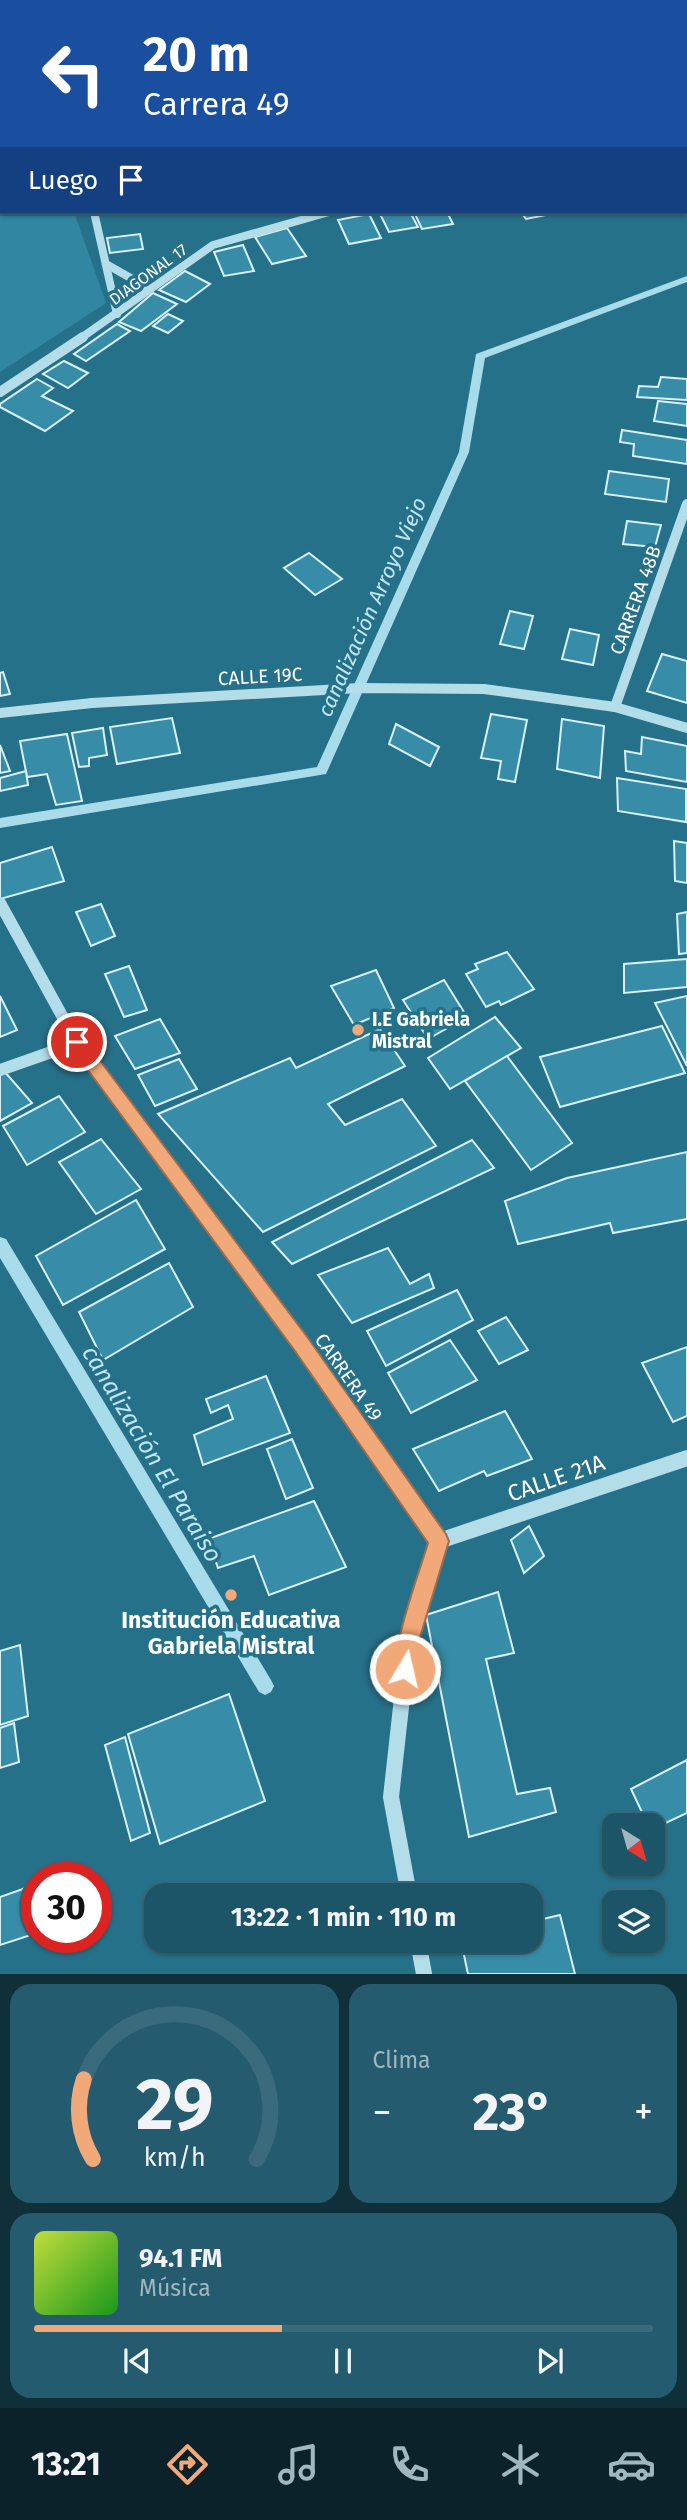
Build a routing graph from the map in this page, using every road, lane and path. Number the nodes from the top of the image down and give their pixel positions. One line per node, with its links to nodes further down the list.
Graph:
1 (94, 214): 3 (street)
2 (322, 214): 4 (street, DIAGONAL 17)
3 (106, 264): 4 (street); 5 (street)
4 (150, 289): 5 (street, DIAGONAL 17)
5 (117, 314): 6 (street, DIAGONAL 17)
6 (0, 392)
7 (687, 504): 8 (street, CARRERA 48B)
8 (615, 707): 9 (street, CALLE 19C); 10 (street, CALLE 19C)
9 (0, 713)
10 (687, 728)
11 (0, 903): 12 (street, CARRERA 49)
12 (77, 1042): 13 (street); 15 (street, CARRERA 49)
13 (0, 1070)
14 (687, 1458): 15 (street, CALLE 21A)
15 (439, 1541): 16 (street)
16 (407, 1883)
17 (420, 1953): 18 (street)
18 (424, 1974)

